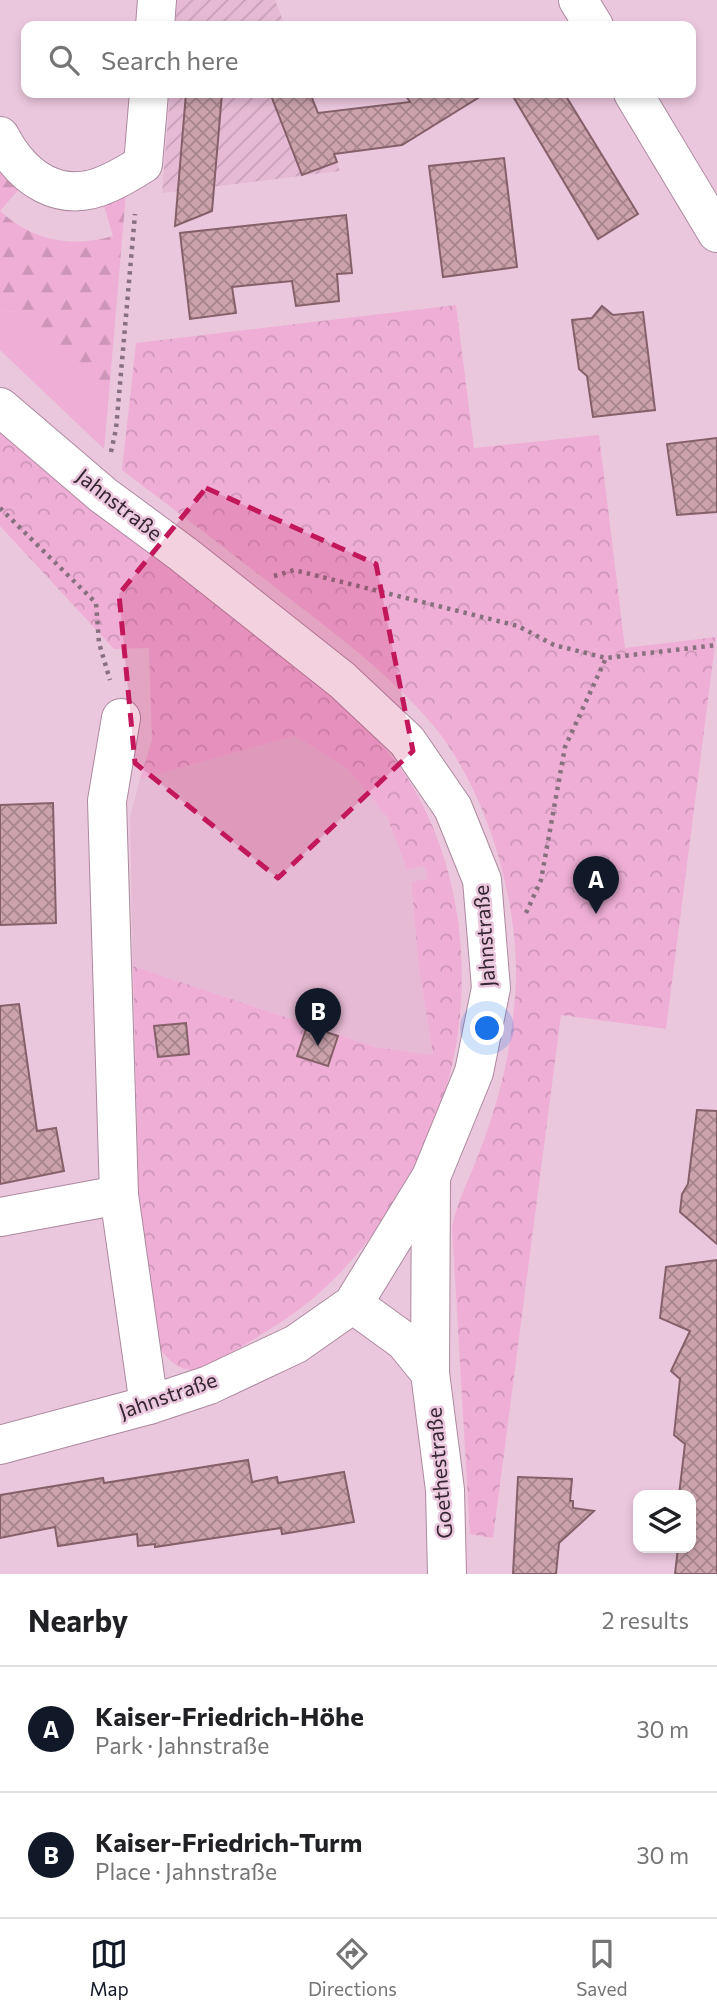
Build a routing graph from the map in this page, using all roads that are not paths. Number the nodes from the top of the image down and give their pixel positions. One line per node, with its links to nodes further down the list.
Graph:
1 (157, 0): 3 (street)
2 (578, 0): 4 (street)
3 (155, 21)
4 (591, 21)
5 (149, 98): 7 (street)
6 (636, 98): 8 (street)
7 (0, 136)
8 (717, 233)
9 (0, 407): 11 (street, Jahnstraße)
10 (121, 718): 12 (street)
11 (431, 1177): 14 (street, Jahnstraße); 15 (street, Goethestraße)
12 (119, 1195): 13 (street); 16 (street)
13 (0, 1217)
14 (353, 1304): 15 (street); 16 (street, Jahnstraße)
15 (430, 1373): 18 (street, Goethestraße)
16 (149, 1405): 17 (street, Jahnstraße)
17 (0, 1446)
18 (447, 1574)

